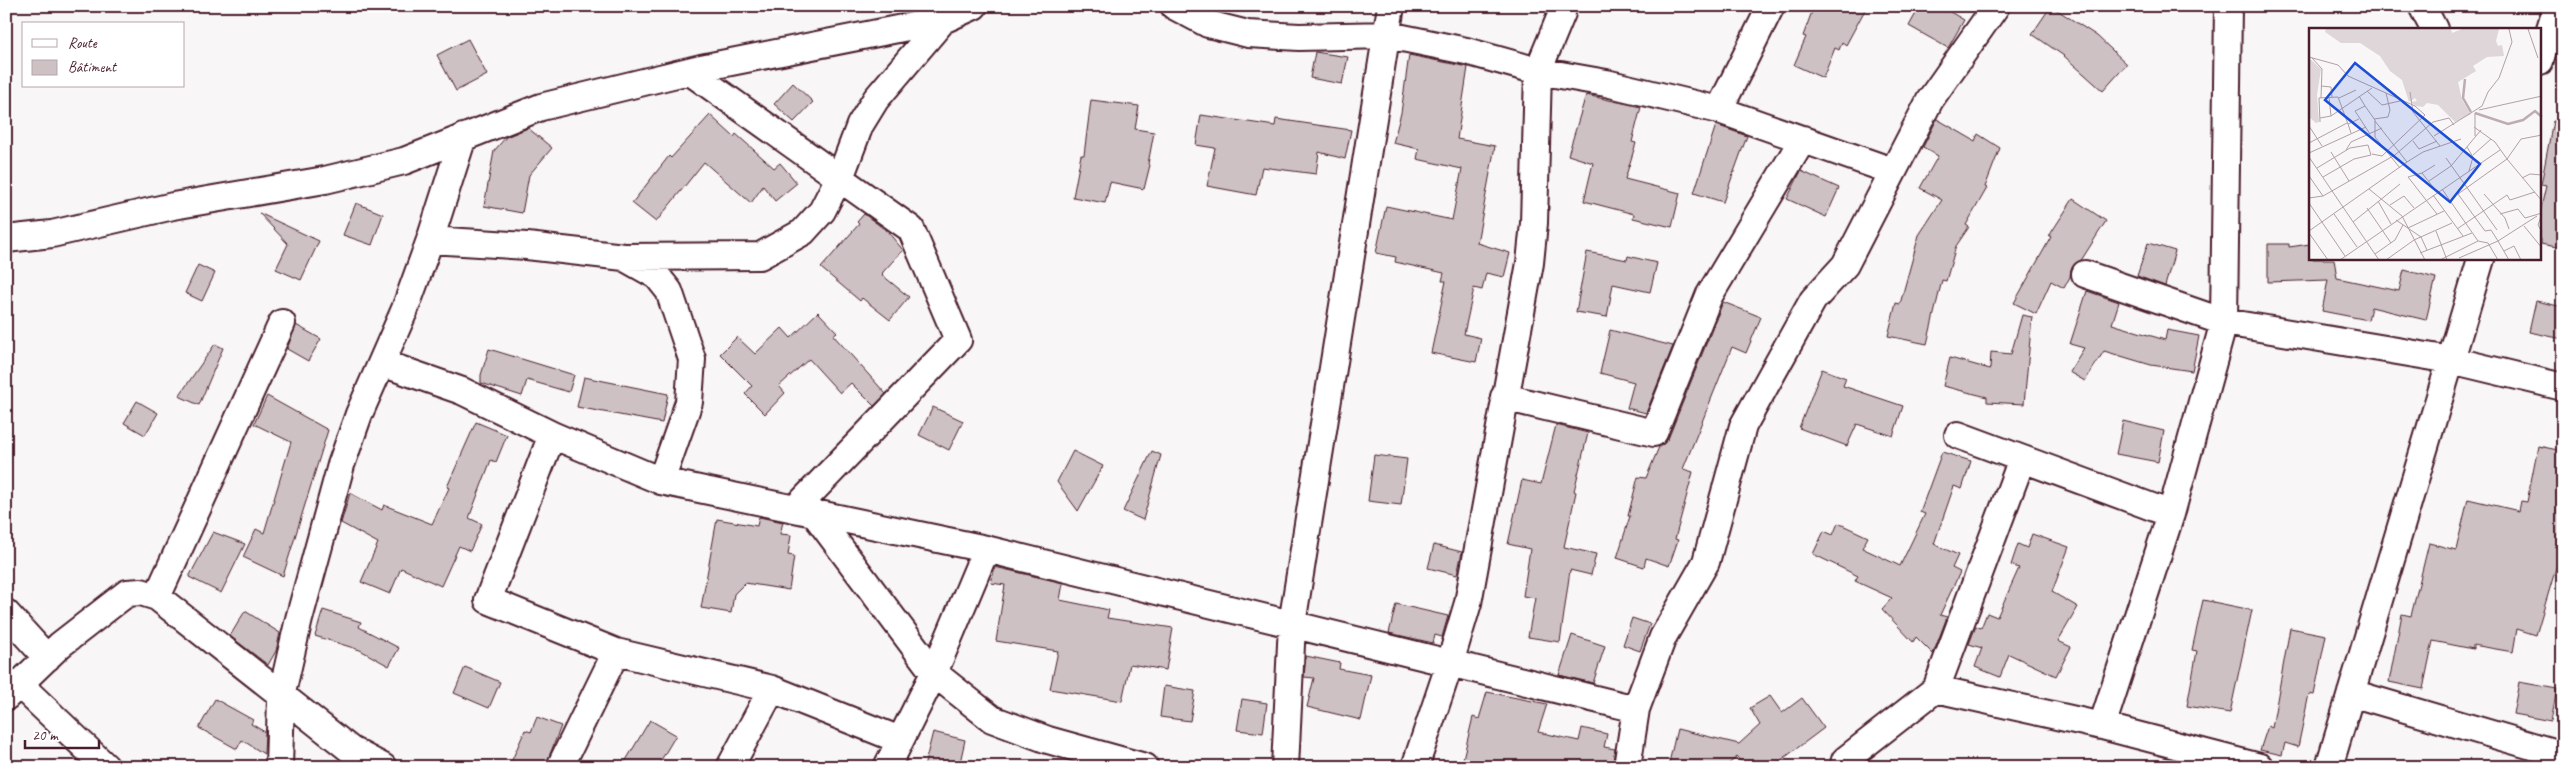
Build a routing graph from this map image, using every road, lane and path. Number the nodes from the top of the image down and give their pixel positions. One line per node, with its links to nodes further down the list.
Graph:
1 (974, 6): 10 (street)
2 (1174, 6): 12 (street)
3 (1391, 6): 12 (street)
4 (1562, 6): 15 (street)
5 (1771, 6): 16 (street)
6 (1996, 6): 19 (street)
7 (2228, 6): 26 (street)
8 (2422, 6): 11 (street)
9 (2557, 6): 13 (street)
10 (944, 20): 14 (street); 20 (street)
11 (2433, 28)
12 (1388, 35): 15 (street); 41 (street)
13 (2542, 55)
14 (689, 71): 17 (street); 20 (street)
15 (1538, 71): 16 (street); 31 (street)
16 (1719, 110): 18 (street)
17 (463, 137): 21 (street); 22 (street)
18 (1803, 140): 19 (street); 31 (street)
19 (1892, 171): 51 (street)
20 (839, 178): 23 (street); 36 (street)
21 (6, 239)
22 (430, 240): 23 (street); 29 (street)
23 (624, 257): 35 (street)
24 (2481, 260): 28 (street)
25 (2085, 274): 26 (street)
26 (2224, 322): 28 (street); 37 (street)
27 (282, 323): 39 (street)
28 (2451, 360): 30 (street); 49 (street)
29 (382, 363): 32 (street); 50 (street)
30 (2563, 387)
31 (1504, 397): 44 (street)
32 (552, 435): 35 (street); 42 (street)
33 (1958, 435): 34 (street)
34 (2022, 459): 37 (street); 47 (street)
35 (661, 480): 36 (street)
36 (804, 511): 38 (street); 45 (street)
37 (2171, 514): 52 (street)
38 (986, 549): 41 (street); 45 (street)
39 (157, 597): 43 (street); 50 (street)
40 (6, 613): 43 (street)
41 (1292, 624): 44 (street); 62 (street)
42 (616, 652): 46 (street); 58 (street)
43 (47, 658): 48 (street)
44 (1450, 663): 51 (street); 63 (street)
45 (934, 673): 53 (street); 61 (street)
46 (772, 689): 53 (street); 59 (street)
47 (1936, 689): 52 (street); 65 (street)
48 (13, 690): 55 (street)
49 (2351, 693): 54 (street); 67 (street)
50 (281, 697): 56 (street); 57 (street)
51 (1636, 709): 64 (street)
52 (2102, 726): 66 (street)
53 (900, 740): 60 (street)
54 (2563, 754)
55 (106, 767)
56 (279, 767)
57 (383, 767)
58 (560, 767)
59 (730, 767)
60 (887, 767)
61 (1145, 767)
62 (1284, 767)
63 (1415, 767)
64 (1627, 767)
65 (1843, 767)
66 (2260, 767)
67 (2329, 767)

